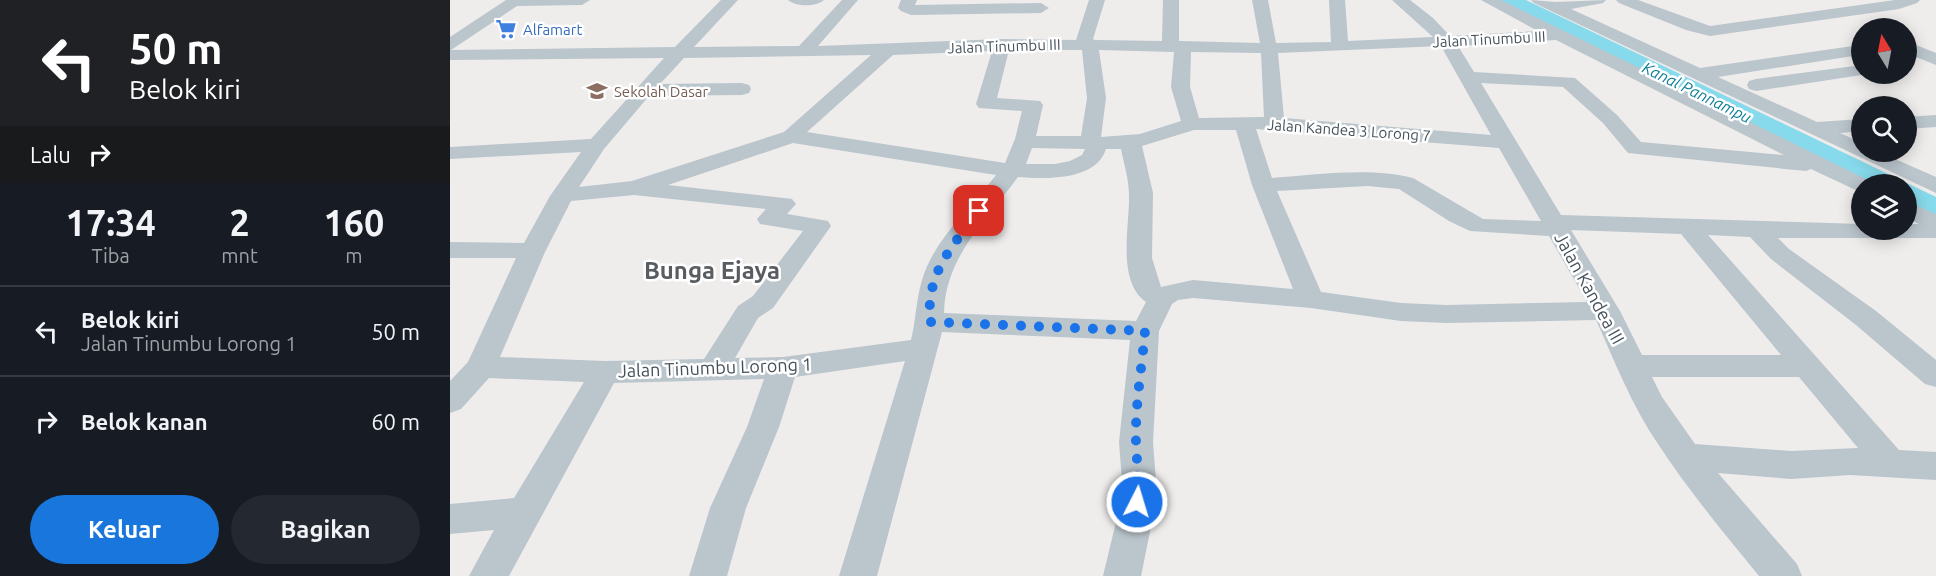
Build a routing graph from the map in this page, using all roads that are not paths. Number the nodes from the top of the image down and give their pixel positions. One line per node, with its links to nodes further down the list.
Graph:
1 (582, 0): 16 (street)
2 (730, 0): 34 (street)
3 (796, 0): 4 (street)
4 (816, 0)
5 (850, 0): 35 (street)
6 (909, 0): 18 (street)
7 (1097, 0): 27 (street)
8 (1171, 0): 29 (street)
9 (1260, 0): 31 (street)
10 (1337, 0): 30 (street)
11 (1400, 0): 23 (street, Jalan Kandea III)
12 (1489, 0): 21 (street, Jalan Tinumbu III)
13 (1598, 0): 19 (street)
14 (1624, 0): 20 (street)
15 (1912, 0): 20 (street)
16 (514, 1): 28 (street)
17 (1795, 3): 20 (street)
18 (1043, 4): 26 (street)
19 (1547, 4): 42 (street)
20 (1823, 14)
21 (1557, 35): 23 (street, Jalan Tinumbu III); 64 (street, Jalan Tinumbu III)
22 (1930, 40): 24 (street)
23 (1447, 42): 30 (street, Jalan Tinumbu III); 43 (street, Jalan Kandea III)
24 (1917, 43)
25 (1002, 44): 26 (street, Jalan Tinumbu III); 32 (street, Jalan Tinumbu III); 56 (street)
26 (1028, 44): 27 (street, Jalan Tinumbu III)
27 (1087, 44): 29 (street, Jalan Tinumbu III); 58 (street)
28 (450, 45)
29 (1177, 47): 31 (street, Jalan Tinumbu III); 51 (street)
30 (1340, 47): 31 (street, Jalan Tinumbu III)
31 (1269, 48): 50 (street)
32 (888, 50): 35 (street, Jalan Tinumbu III); 54 (street)
33 (1917, 50): 38 (street)
34 (682, 51): 35 (street, Jalan Tinumbu III); 37 (street, Jalan Tinumbu III); 46 (street)
35 (804, 51)
36 (1851, 51): 42 (street)
37 (450, 56)
38 (1936, 60)
39 (1936, 66): 40 (street)
40 (1917, 67)
41 (1851, 71): 45 (street)
42 (1698, 74): 45 (street)
43 (1466, 77): 57 (street, Jalan Kandea III); 64 (street)
44 (742, 89): 46 (street)
45 (1729, 89): 53 (street)
46 (646, 90): 59 (street)
47 (1936, 121): 48 (street)
48 (1917, 122)
49 (1244, 123): 50 (street, Jalan Kandea 3 Lorong 7); 51 (street, Jalan Kandea 3 Lorong 7); 68 (street)
50 (1274, 123): 57 (street, Jalan Kandea 3 Lorong 7)
51 (1192, 124): 55 (street, Jalan Kandea 3 Lorong 7)
52 (1851, 126): 53 (street)
53 (1814, 128): 60 (street)
54 (791, 136): 65 (street); 70 (street)
55 (1130, 141): 58 (street, Jalan Kandea 3 Lorong 7); 80 (street)
56 (1024, 142): 58 (street, Jalan Kandea 3 Lorong 7); 65 (street)
57 (1505, 142): 74 (street, Jalan Kandea III)
58 (1094, 143): 65 (street)
59 (597, 145): 61 (street); 71 (street)
60 (1851, 146)
61 (478, 151): 62 (street); 66 (street)
62 (450, 153)
63 (1885, 162): 69 (street)
64 (1821, 166): 67 (street, Jalan Tinumbu III)
65 (1011, 170): 84 (street)
66 (450, 173)
67 (1851, 181)
68 (1263, 185): 74 (street); 81 (street)
69 (1936, 186)
70 (634, 188): 71 (street); 89 (street)
71 (564, 195): 79 (street)
72 (1917, 214): 73 (street)
73 (1936, 223)
74 (1556, 225): 75 (street); 82 (street, Jalan Kandea III)
75 (1687, 226): 76 (street); 86 (street)
76 (1756, 229): 77 (street); 91 (street)
77 (1936, 231)
78 (450, 250): 79 (street)
79 (531, 251): 87 (street)
80 (1161, 299): 81 (street); 83 (street)
81 (1311, 299): 82 (street)
82 (1606, 310): 85 (street, Jalan Kandea III)
83 (1145, 331): 84 (street, Jalan Tinumbu Lorong 1); 101 (street)
84 (927, 335): 88 (street, Jalan Tinumbu Lorong 1); 100 (street)
85 (1632, 366): 86 (street); 93 (street, Jalan Kandea III)
86 (1805, 366): 94 (street)
87 (481, 367): 90 (street, Jalan Tinumbu Lorong 1); 92 (street)
88 (783, 368): 89 (street, Jalan Tinumbu Lorong 1); 99 (street)
89 (713, 370): 90 (street, Jalan Tinumbu Lorong 1)
90 (605, 372): 96 (street)
91 (1936, 376)
92 (450, 401)
93 (1686, 457): 94 (street); 102 (street, Jalan Kandea III)
94 (1891, 464): 95 (street)
95 (1936, 466)
96 (525, 512): 97 (street); 98 (street)
97 (450, 519)
98 (488, 576)
99 (708, 576)
100 (858, 576)
101 (1122, 576)
102 (1783, 576)

